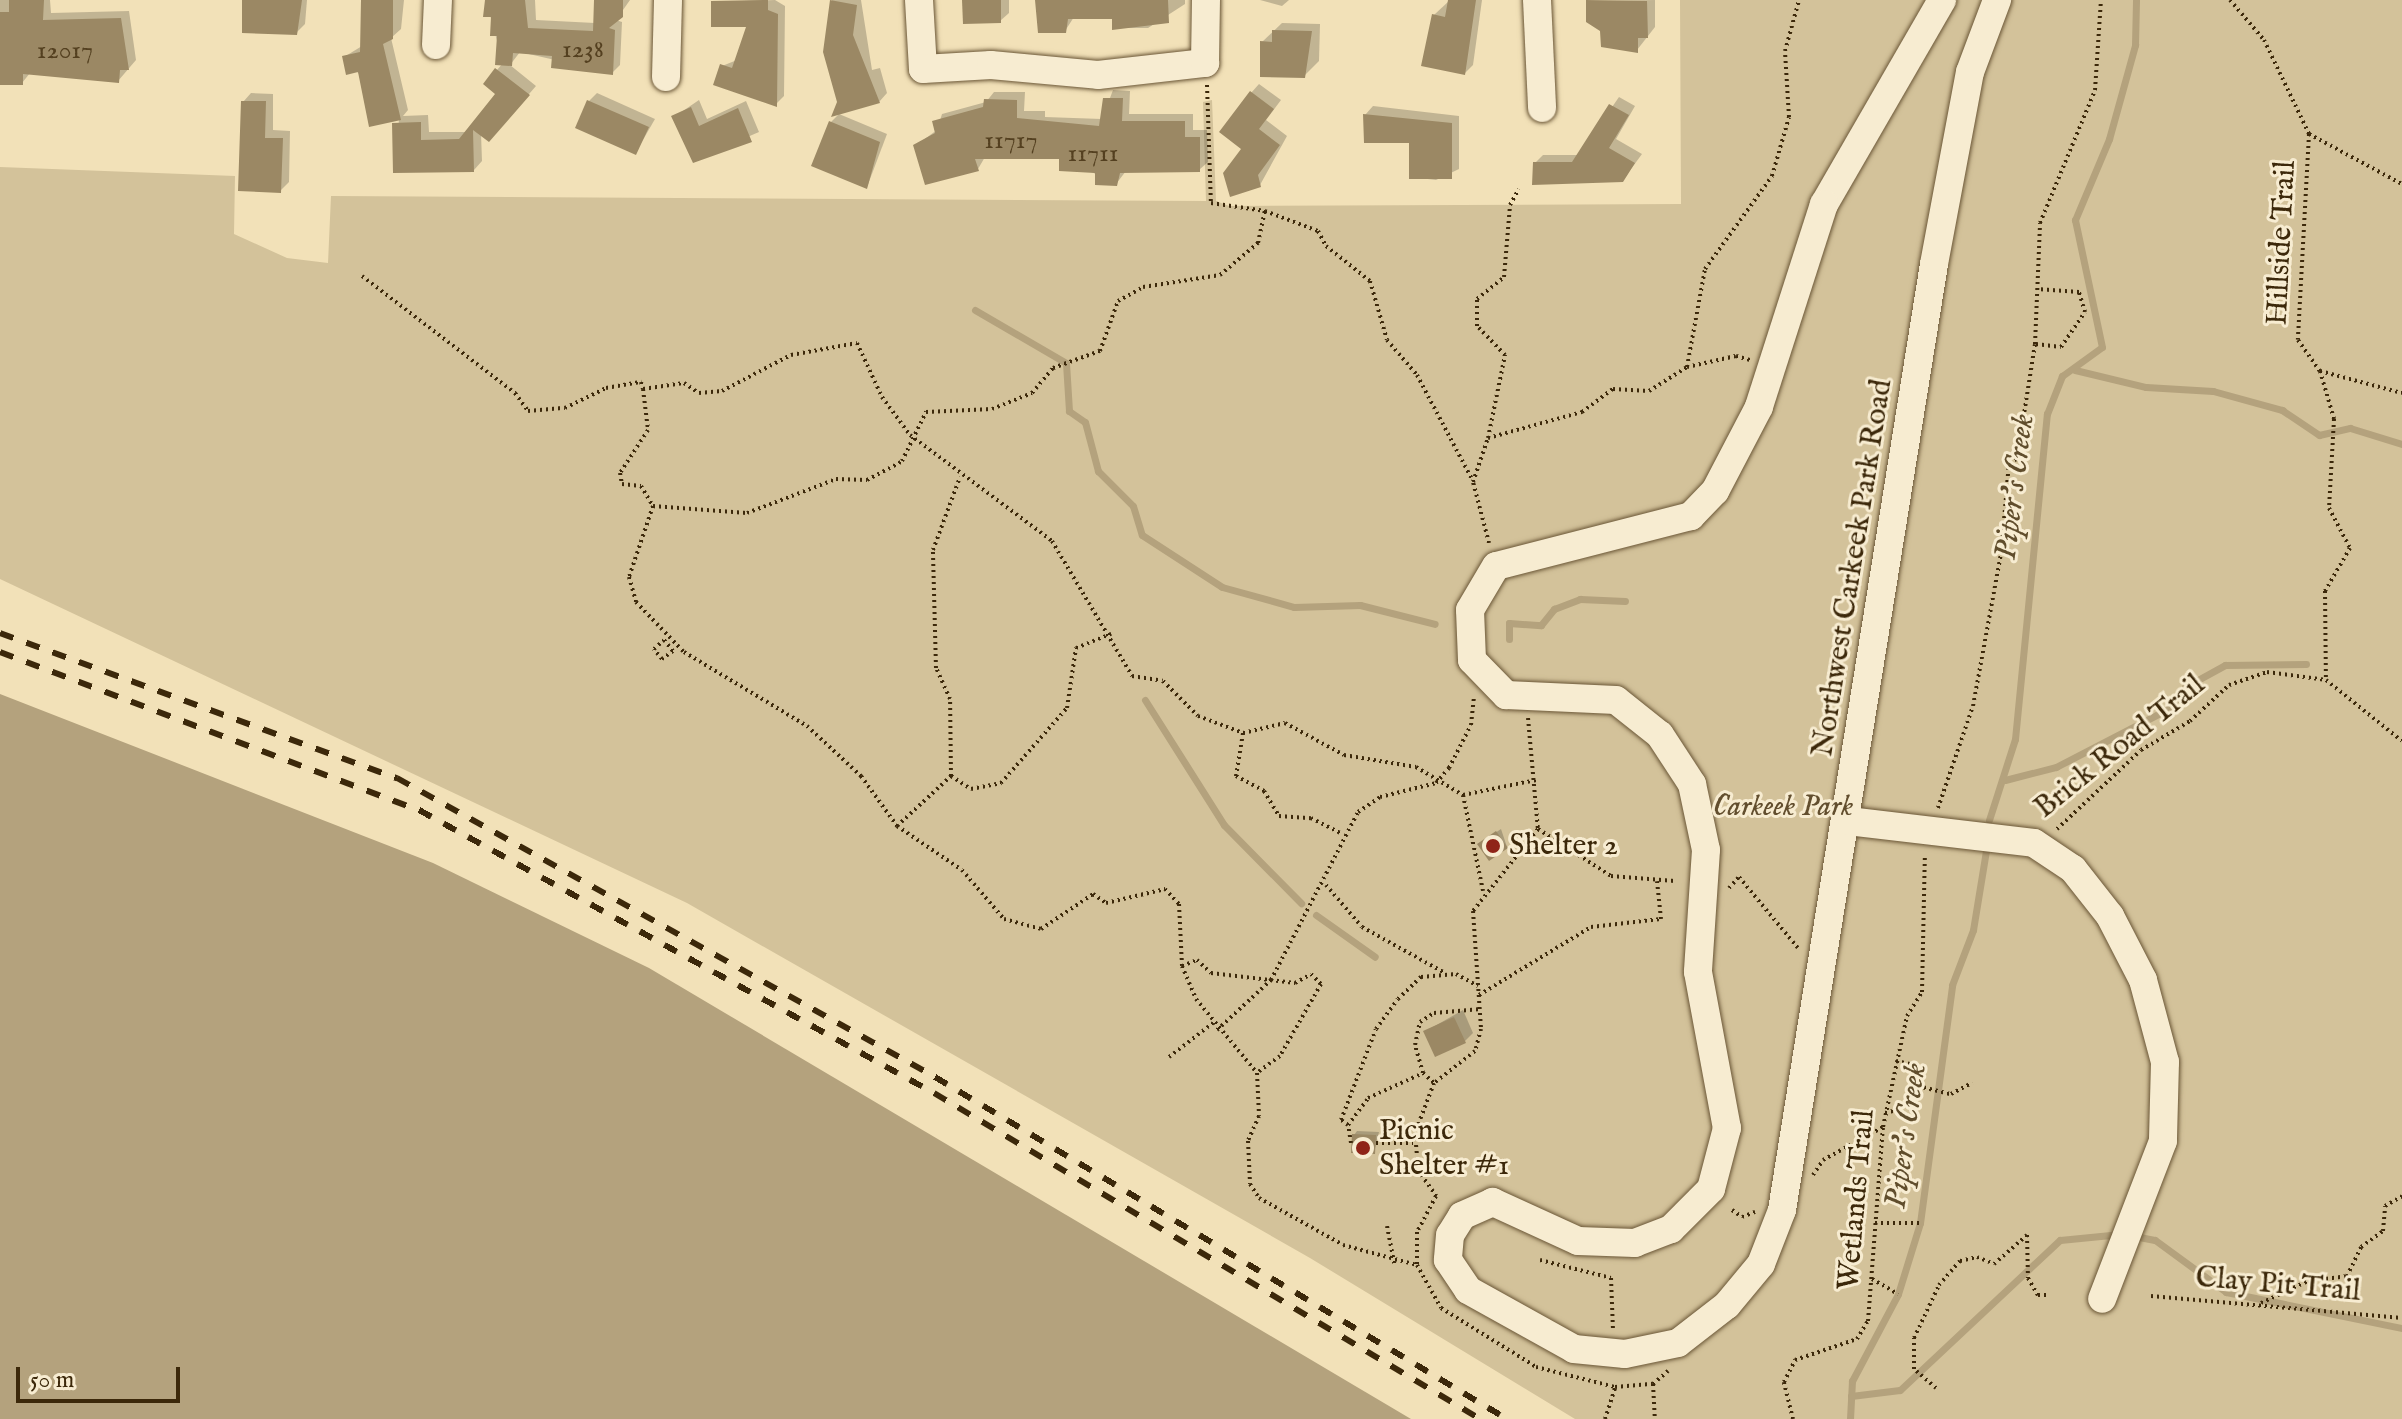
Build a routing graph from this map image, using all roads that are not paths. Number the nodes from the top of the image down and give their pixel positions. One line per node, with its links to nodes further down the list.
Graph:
1 (438, 0): 8 (street)
2 (668, 0): 9 (street)
3 (919, 0): 4 (street)
4 (1206, 0)
5 (1537, 0): 10 (street)
6 (1942, 0): 11 (street, Northwest Carkeek Park Road)
7 (1997, 0): 11 (street, Northwest Carkeek Park Road)
8 (436, 45)
9 (666, 77)
10 (1542, 108)
11 (1848, 821): 12 (street)
12 (2102, 1299)

